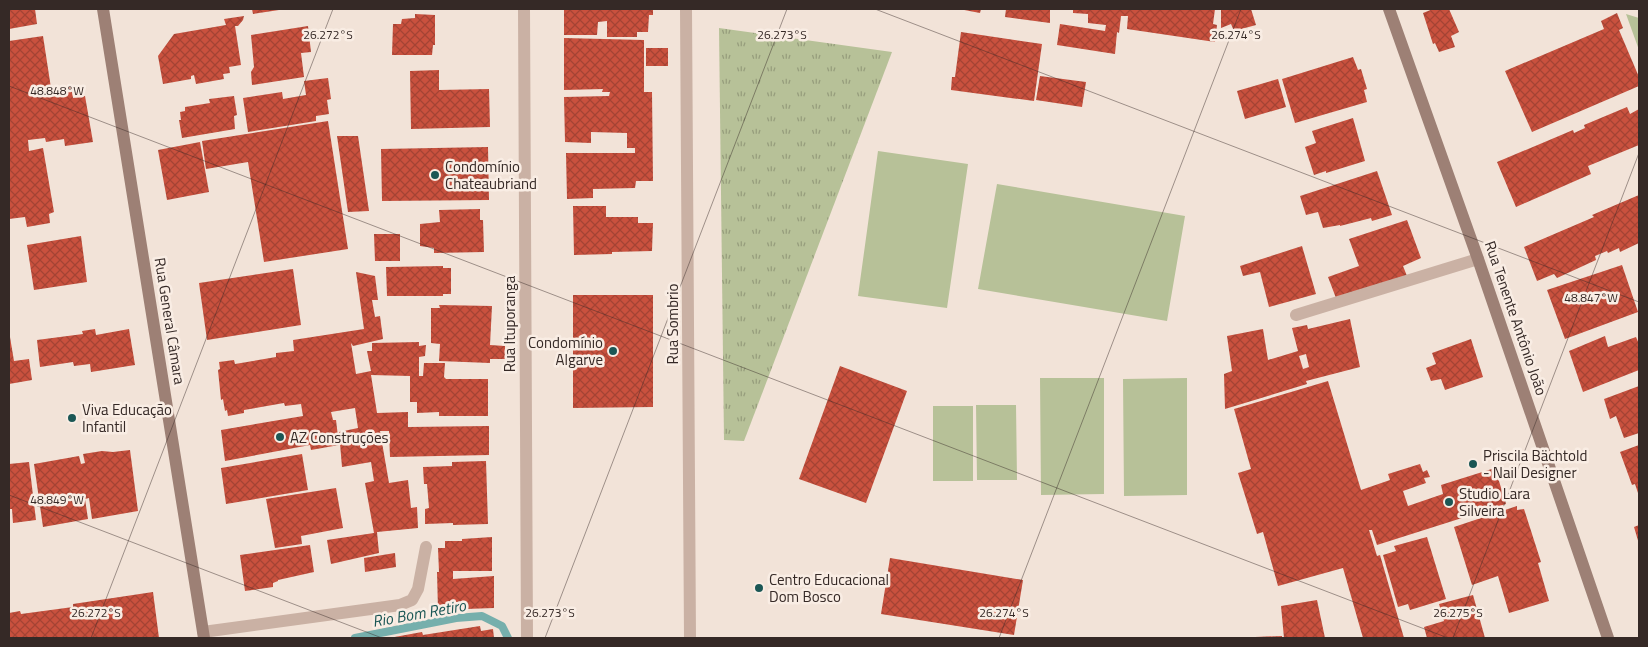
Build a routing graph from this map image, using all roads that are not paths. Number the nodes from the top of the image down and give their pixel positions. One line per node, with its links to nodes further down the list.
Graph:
1 (103, 9): 8 (street, Rua General Câmara)
2 (524, 9): 9 (street, Rua Ituporanga)
3 (686, 9): 10 (street, Rua Sombrio)
4 (1389, 9): 5 (street, Rua Tenente Antônio João)
5 (1478, 258): 6 (street); 11 (street, Rua Tenente Antônio João)
6 (1296, 315)
7 (426, 547): 8 (street)
8 (204, 635)
9 (527, 638)
10 (690, 638)
11 (1608, 638)

